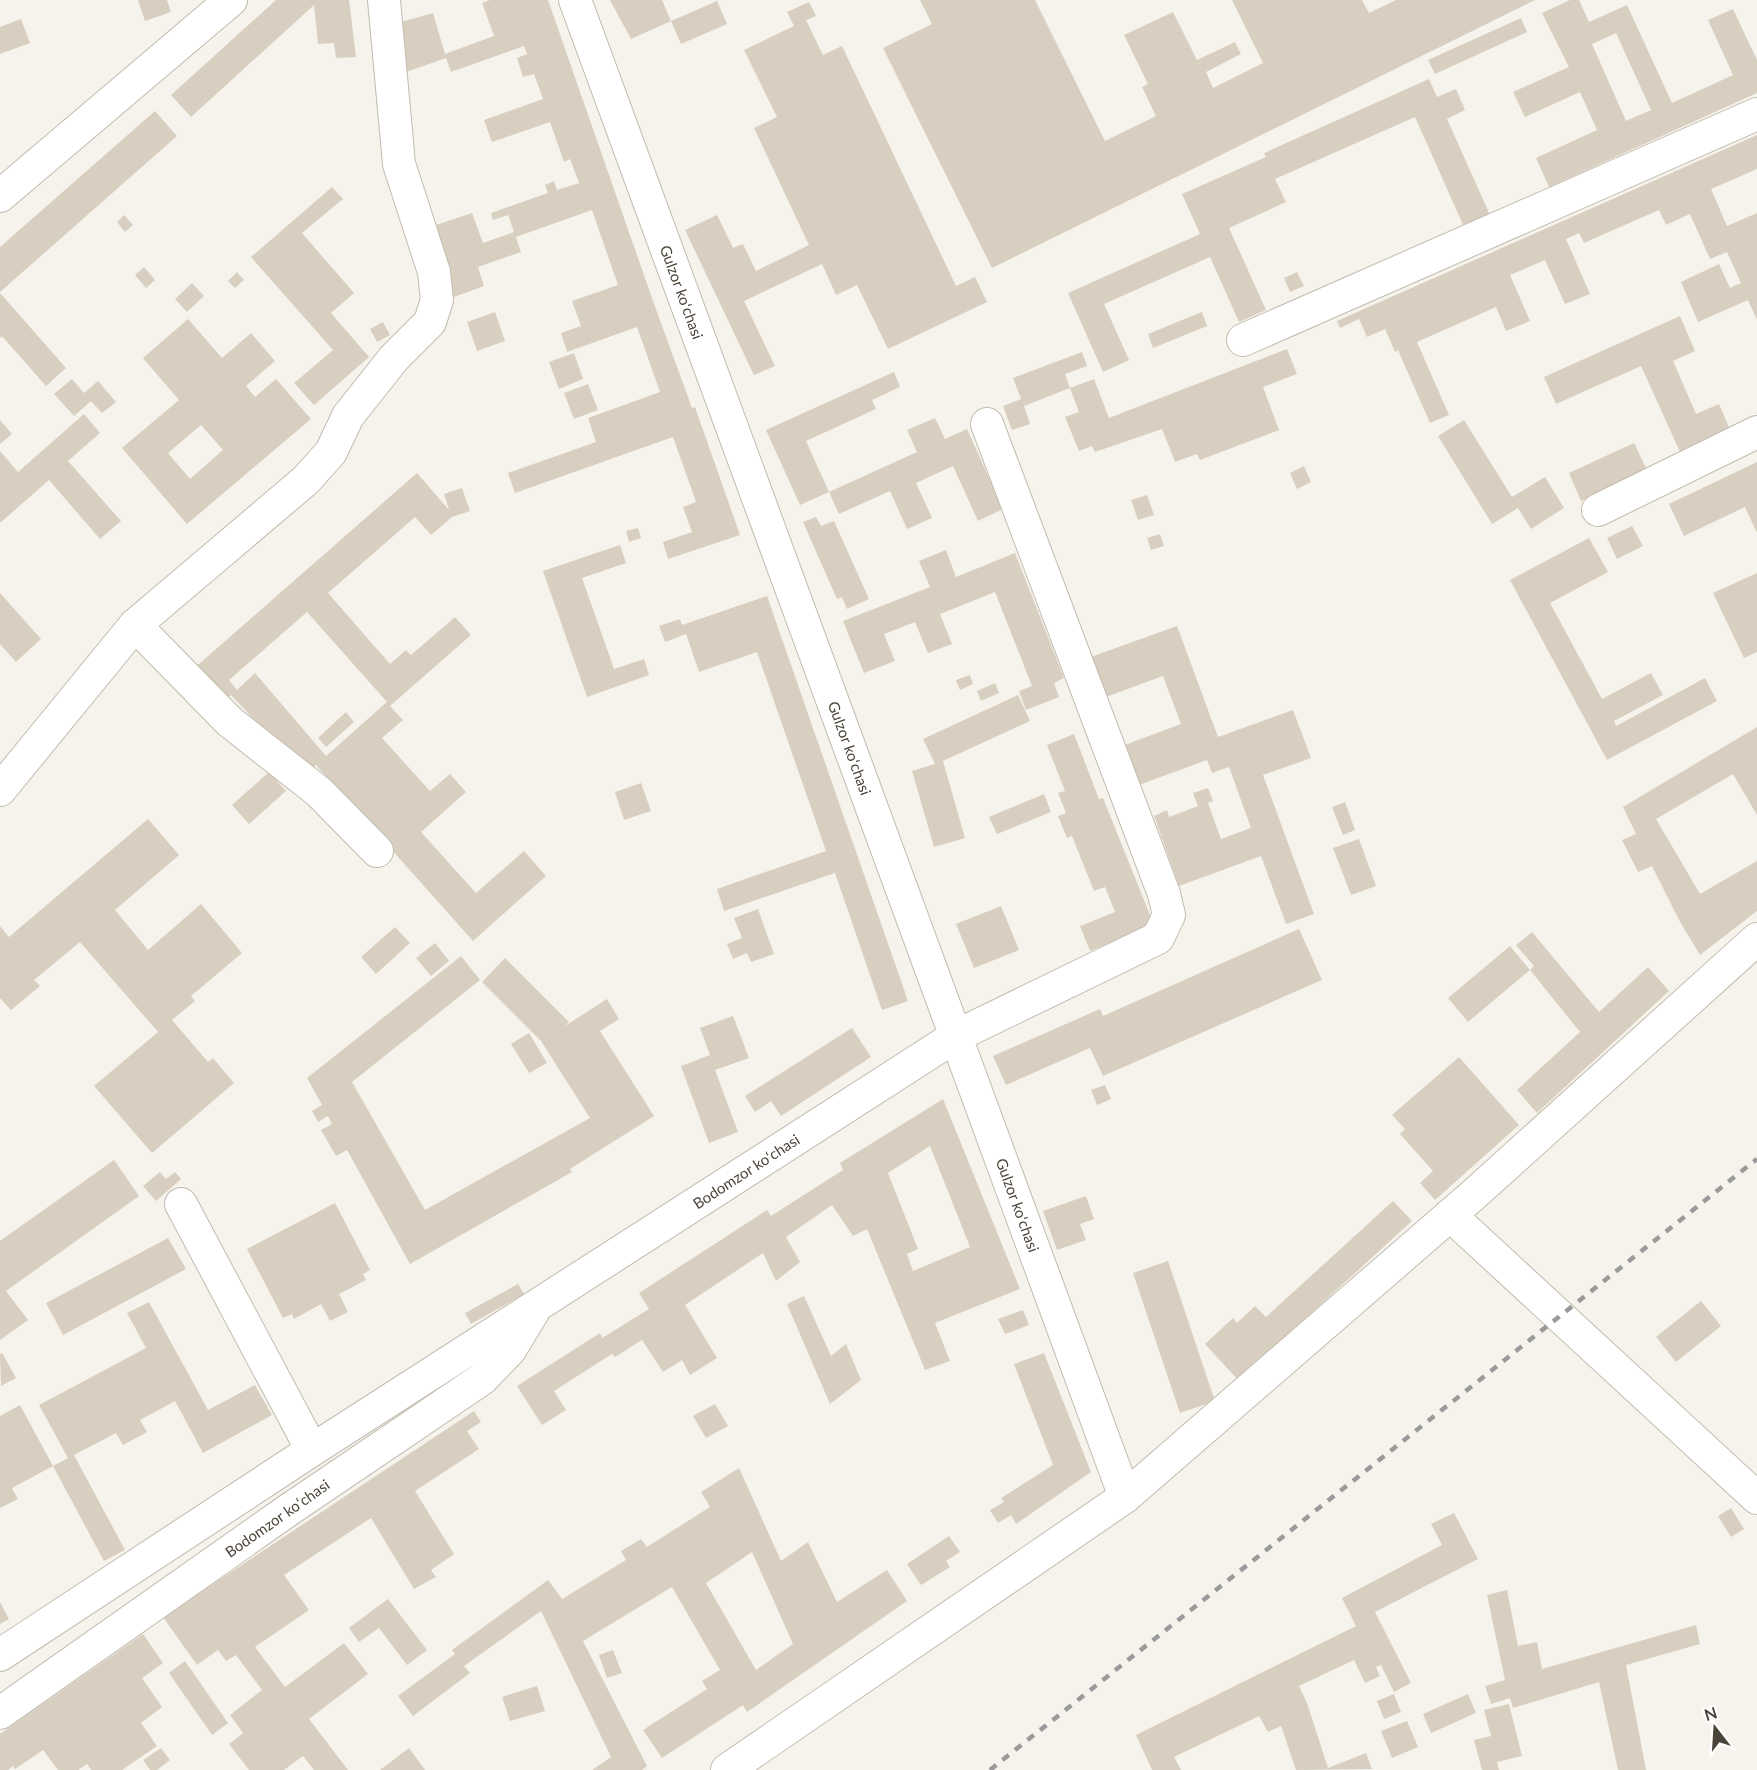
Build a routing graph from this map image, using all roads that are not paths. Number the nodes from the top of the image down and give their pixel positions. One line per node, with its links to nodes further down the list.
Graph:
1 (231, 0): 5 (street)
2 (384, 0): 10 (street)
3 (575, 0): 14 (street, Gulzor koʻchasi)
4 (1757, 114): 6 (street)
5 (0, 196)
6 (1243, 340)
7 (987, 424): 14 (street, Bodomzor koʻchasi)
8 (1757, 432): 9 (street)
9 (1598, 510)
10 (135, 625): 11 (street); 12 (street)
11 (0, 790)
12 (377, 851)
13 (1757, 939): 16 (street)
14 (956, 1036): 17 (street, Bodomzor koʻchasi); 19 (street, Gulzor koʻchasi)
15 (181, 1204): 18 (street)
16 (1450, 1215): 19 (street); 20 (street)
17 (536, 1306): 18 (street, Bodomzor koʻchasi); 22 (street, Bodomzor koʻchasi)
18 (312, 1450): 21 (street, Bodomzor koʻchasi)
19 (1125, 1497): 23 (street)
20 (1757, 1498)
21 (0, 1655)
22 (0, 1713)
23 (727, 1770)

